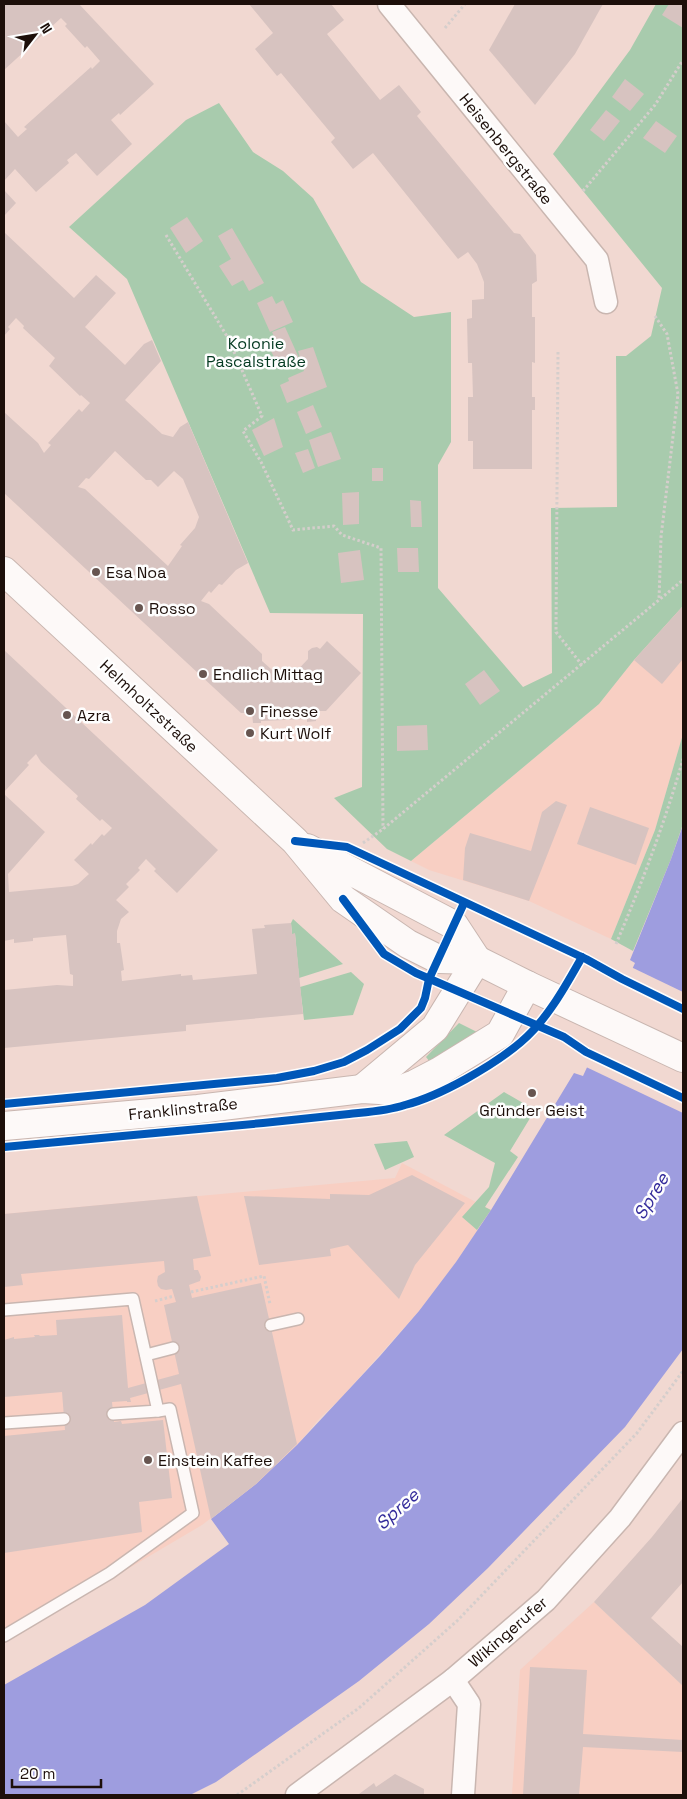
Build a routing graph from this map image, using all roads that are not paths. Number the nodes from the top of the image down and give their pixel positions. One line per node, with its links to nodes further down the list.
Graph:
1 (389, 4): 2 (street, Heisenbergstraße)
2 (606, 302)
3 (4, 571): 4 (main road, Helmholtzstraße)
4 (295, 841): 5 (main road, Helmholtzstraße); 5 (main road, Helmholtzstraße)
5 (478, 960): 6 (main road, Helmholtzstraße); 8 (main road)
6 (527, 985): 7 (main road, Helmholtzstraße); 8 (main road, Franklinstraße)
7 (683, 1058)
8 (362, 1089): 9 (main road, Franklinstraße)
9 (4, 1126)
10 (4, 1310): 14 (lane)
11 (298, 1319): 12 (lane)
12 (273, 1325)
13 (173, 1348): 14 (lane)
14 (146, 1355): 15 (lane)
15 (158, 1411): 16 (lane); 20 (lane)
16 (113, 1414)
17 (64, 1419): 18 (lane)
18 (4, 1424)
19 (683, 1433): 21 (street, Wikingerufer)
20 (4, 1636)
21 (453, 1680): 22 (street, Wikingerufer); 23 (street)
22 (297, 1795)
23 (463, 1795)

